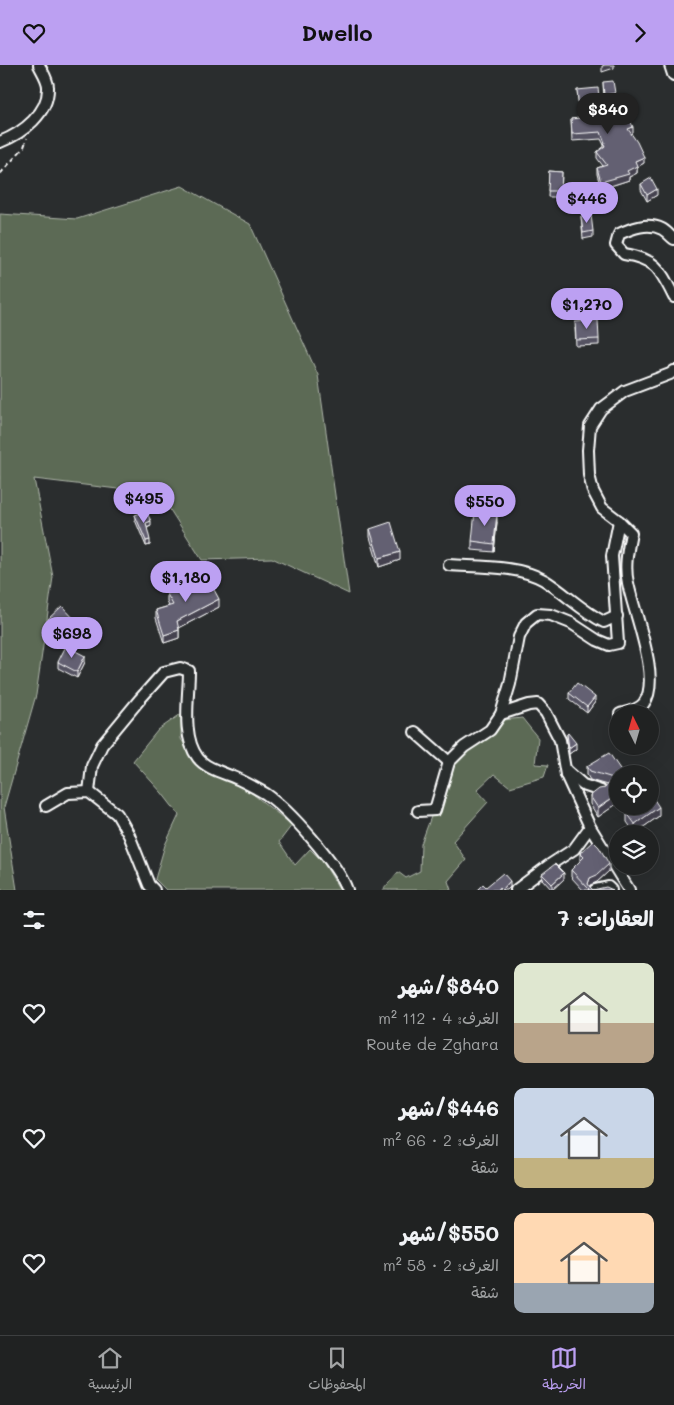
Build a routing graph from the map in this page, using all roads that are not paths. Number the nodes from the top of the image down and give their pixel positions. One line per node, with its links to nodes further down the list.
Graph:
1 (39, 65): 4 (street)
2 (671, 65): 3 (street)
3 (674, 74)
4 (0, 142)
5 (674, 239): 6 (street)
6 (674, 297)
7 (674, 371): 8 (street)
8 (619, 521): 10 (street); 11 (street)
9 (449, 565): 10 (street)
10 (617, 616): 12 (street)
11 (641, 705)
12 (500, 715): 14 (street); 15 (street)
13 (415, 732): 14 (street)
14 (449, 761): 19 (street)
15 (565, 769): 17 (street); 20 (street)
16 (89, 791): 18 (street); 21 (street); 22 (street)
17 (601, 791)
18 (46, 806)
19 (418, 811)
20 (590, 827): 23 (street); 26 (street)
21 (154, 890)
22 (346, 890)
23 (516, 890)
24 (595, 890): 25 (street)
25 (611, 890)
26 (629, 890)

